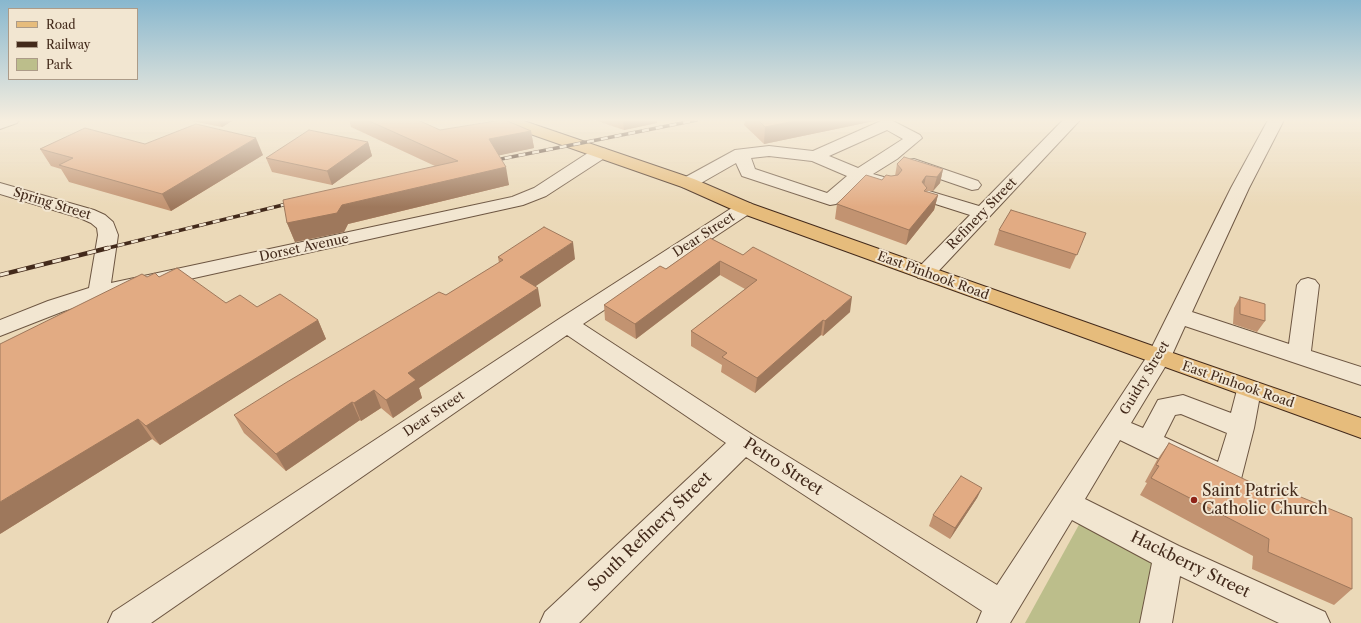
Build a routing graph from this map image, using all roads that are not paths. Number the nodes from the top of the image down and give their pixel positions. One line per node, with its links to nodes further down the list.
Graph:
1 (589, 149): 6 (main road, East Pinhook Road)
2 (831, 149): 9 (street)
3 (899, 149): 8 (street)
4 (1044, 149): 17 (street, Refinery Street)
5 (1261, 149): 21 (street, Guidry Street)
6 (600, 153): 11 (main road, East Pinhook Road); 20 (street, Dorset Avenue)
7 (741, 154): 9 (street); 10 (street); 11 (street)
8 (891, 155): 10 (street); 13 (street)
9 (815, 156): 10 (street)
10 (860, 175): 12 (street)
11 (688, 183): 16 (main road, East Pinhook Road)
12 (888, 184)
13 (972, 186)
14 (0, 188): 20 (street, Spring Street)
15 (929, 196): 17 (street)
16 (745, 208): 18 (main road, East Pinhook Road); 22 (street, Dear Street)
17 (983, 213): 18 (street, Refinery Street)
18 (925, 273): 25 (main road, East Pinhook Road)
19 (1308, 285): 24 (street)
20 (99, 292): 23 (street, Dorset Avenue)
21 (1180, 316): 24 (street); 25 (street, Guidry Street)
22 (567, 324): 31 (street, Petro Street); 36 (street, Dear Street)
23 (0, 328)
24 (1299, 356): 26 (street)
25 (1159, 358): 27 (main road, East Pinhook Road); 28 (street, Guidry Street)
26 (1361, 376)
27 (1249, 390): 29 (street); 30 (main road, East Pinhook Road)
28 (1116, 427): 32 (street); 33 (street, Guidry Street)
29 (1241, 428): 32 (street); 32 (street)
30 (1361, 428)
31 (744, 442): 35 (street, Petro Street); 37 (street, South Refinery Street)
32 (1148, 442)
33 (1068, 504): 34 (street, Hackberry Street); 35 (street, Guidry Street)
34 (1168, 556): 38 (street); 39 (street, Hackberry Street)
35 (997, 615)
36 (124, 623)
37 (556, 623)
38 (1156, 623)
39 (1314, 623)

